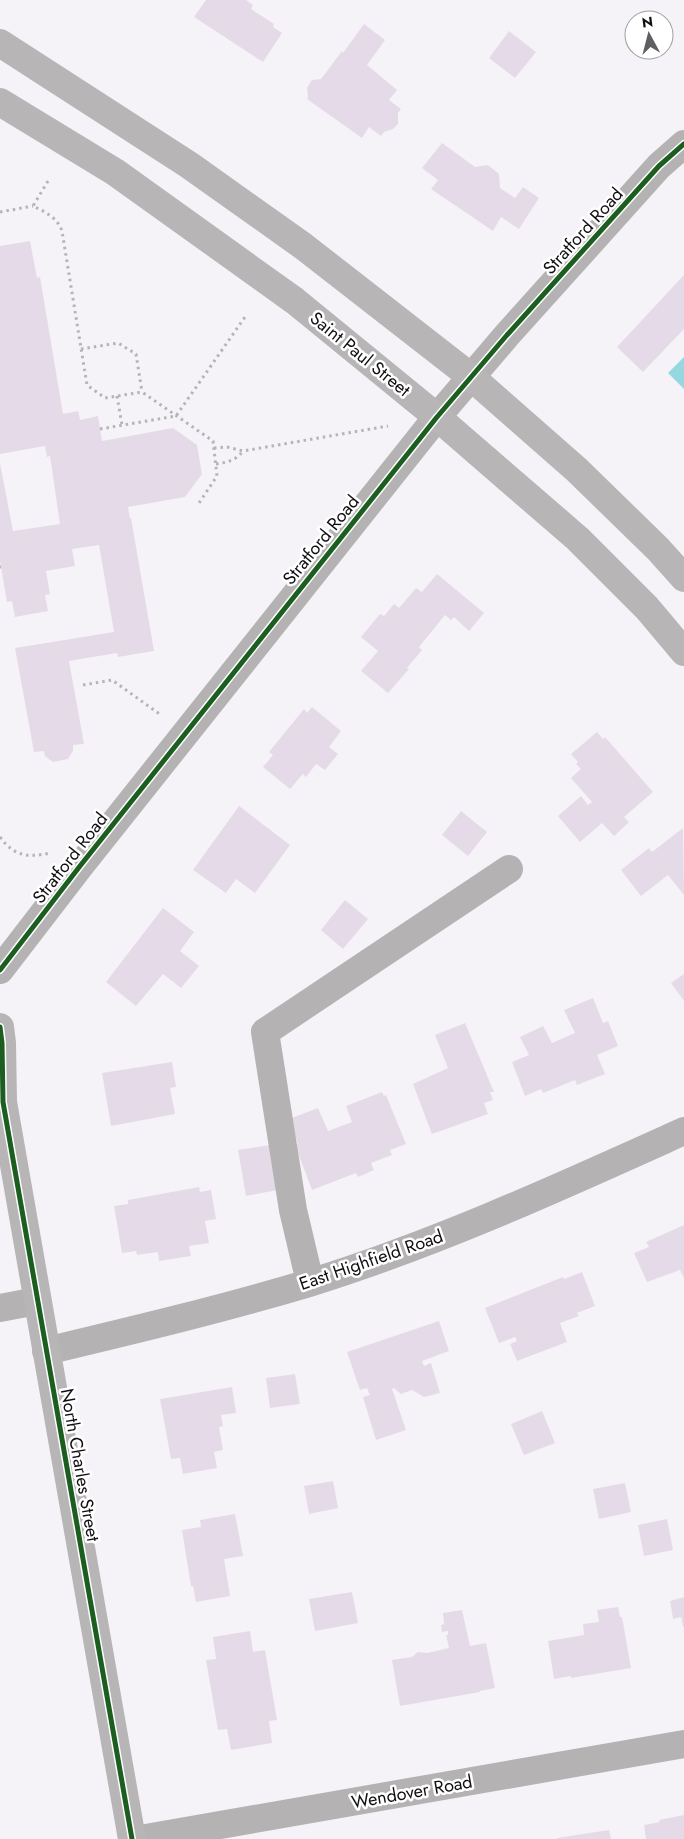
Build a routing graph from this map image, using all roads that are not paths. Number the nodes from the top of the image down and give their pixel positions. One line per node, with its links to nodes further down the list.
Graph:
1 (0, 43): 4 (main road)
2 (0, 102): 5 (main road, Saint Paul Street)
3 (684, 144): 4 (street, Stratford Road)
4 (470, 376): 5 (street, Stratford Road); 6 (main road)
5 (437, 417): 7 (main road, Saint Paul Street); 9 (street, Stratford Road)
6 (684, 578)
7 (684, 652)
8 (510, 869): 14 (street)
9 (0, 970)
10 (0, 1027): 11 (main road, North Charles Street)
11 (1, 1099): 13 (main road, North Charles Street)
12 (684, 1130): 14 (street, East Highfield Road)
13 (5, 1140): 15 (main road, North Charles Street)
14 (310, 1282): 17 (street, East Highfield Road)
15 (37, 1301): 16 (street); 17 (main road, North Charles Street)
16 (0, 1308)
17 (46, 1351): 19 (main road, North Charles Street)
18 (684, 1744): 20 (street, Wendover Road)
19 (132, 1839)
20 (140, 1839)

